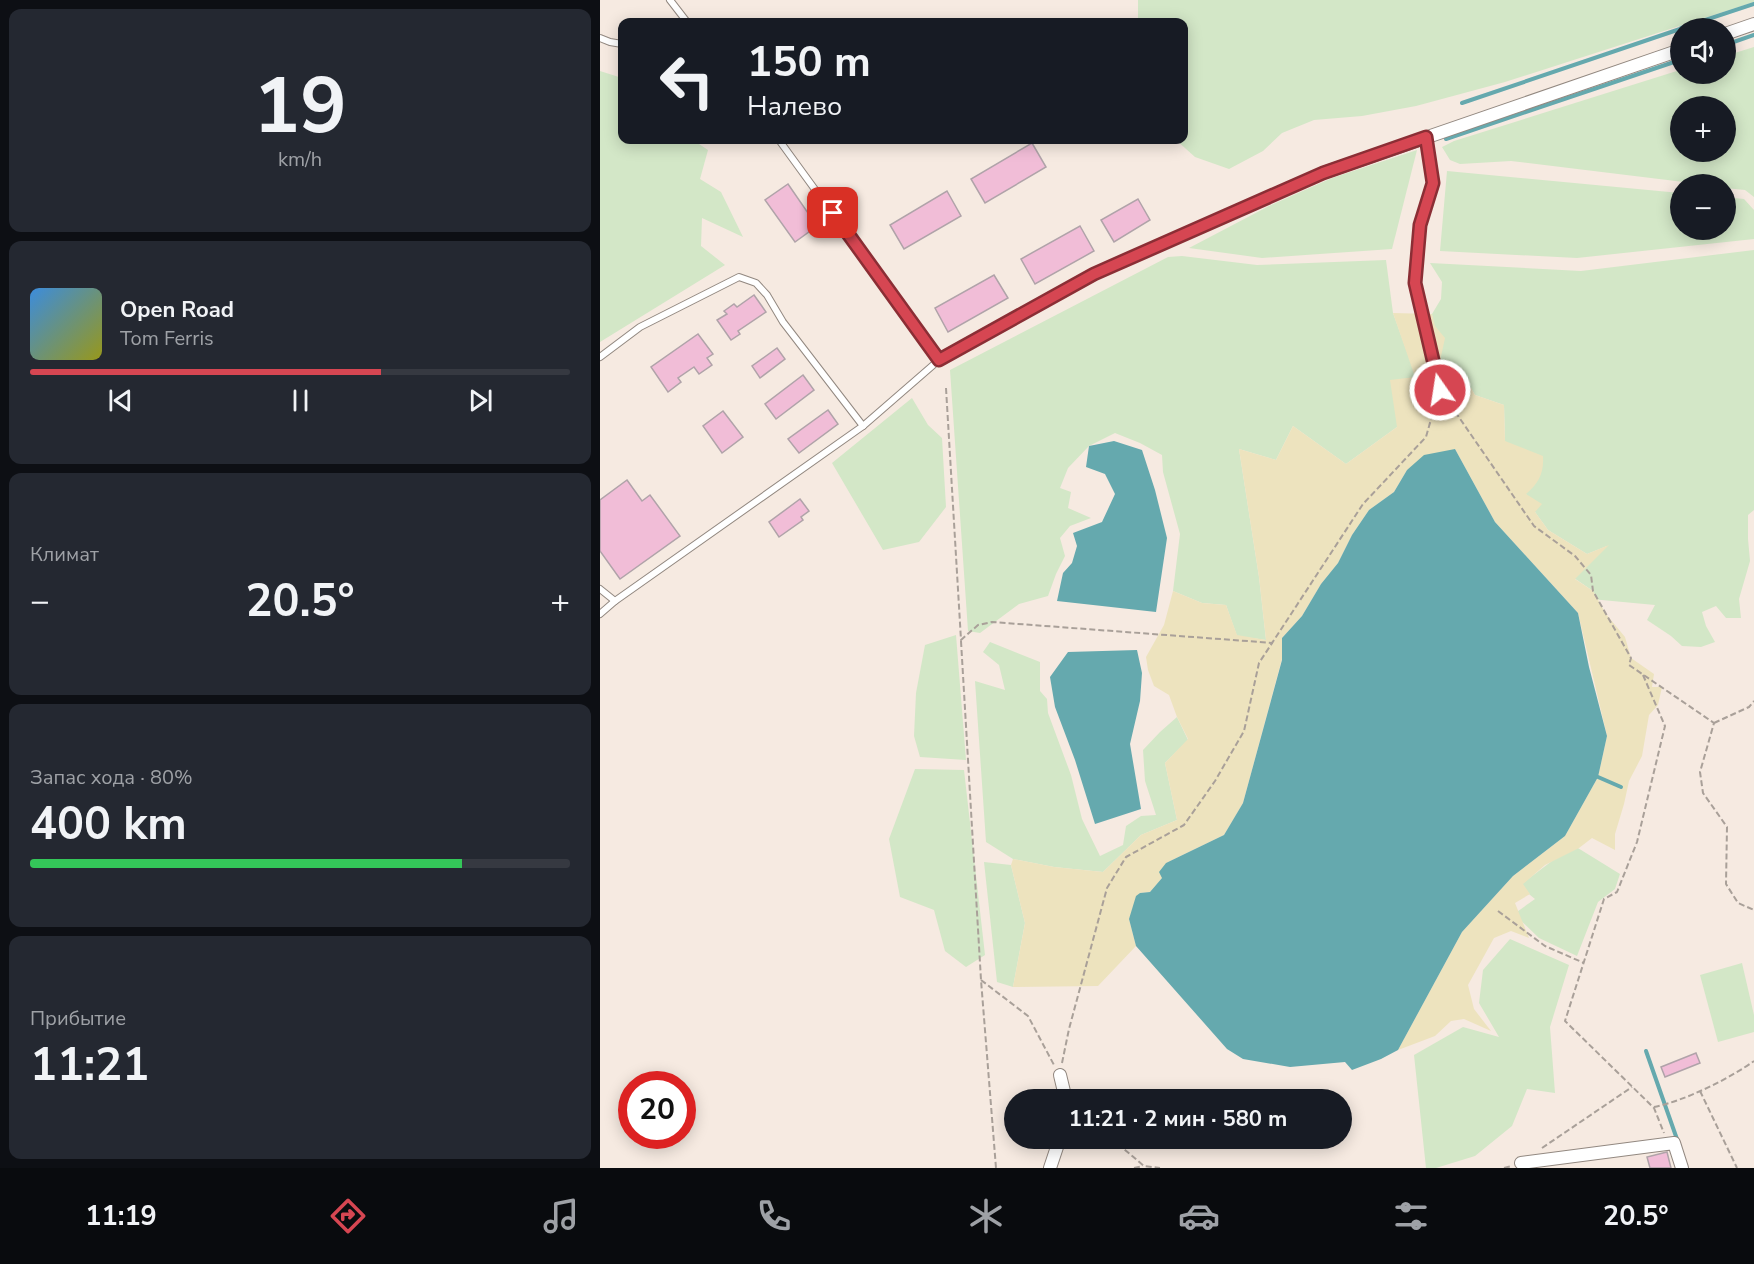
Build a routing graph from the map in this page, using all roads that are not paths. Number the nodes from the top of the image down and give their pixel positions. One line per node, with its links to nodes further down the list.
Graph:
1 (670, 0): 2 (lane)
2 (684, 18)
3 (1754, 24): 4 (street)
4 (1736, 30)
5 (600, 38): 6 (lane)
6 (618, 43)
7 (1670, 53): 8 (street)
8 (1426, 137): 10 (street); 13 (lane)
9 (782, 144): 12 (lane)
10 (1323, 173): 12 (lane)
11 (600, 357): 14 (lane)
12 (939, 360): 14 (lane)
13 (1440, 390)
14 (863, 426): 16 (lane)
15 (600, 589): 16 (lane)
16 (615, 601): 17 (lane)
17 (600, 614)
18 (1060, 1075): 19 (street)
19 (1063, 1089)
20 (1056, 1149): 22 (street)
21 (1521, 1163): 23 (street)
22 (1050, 1168)
23 (1682, 1168)

